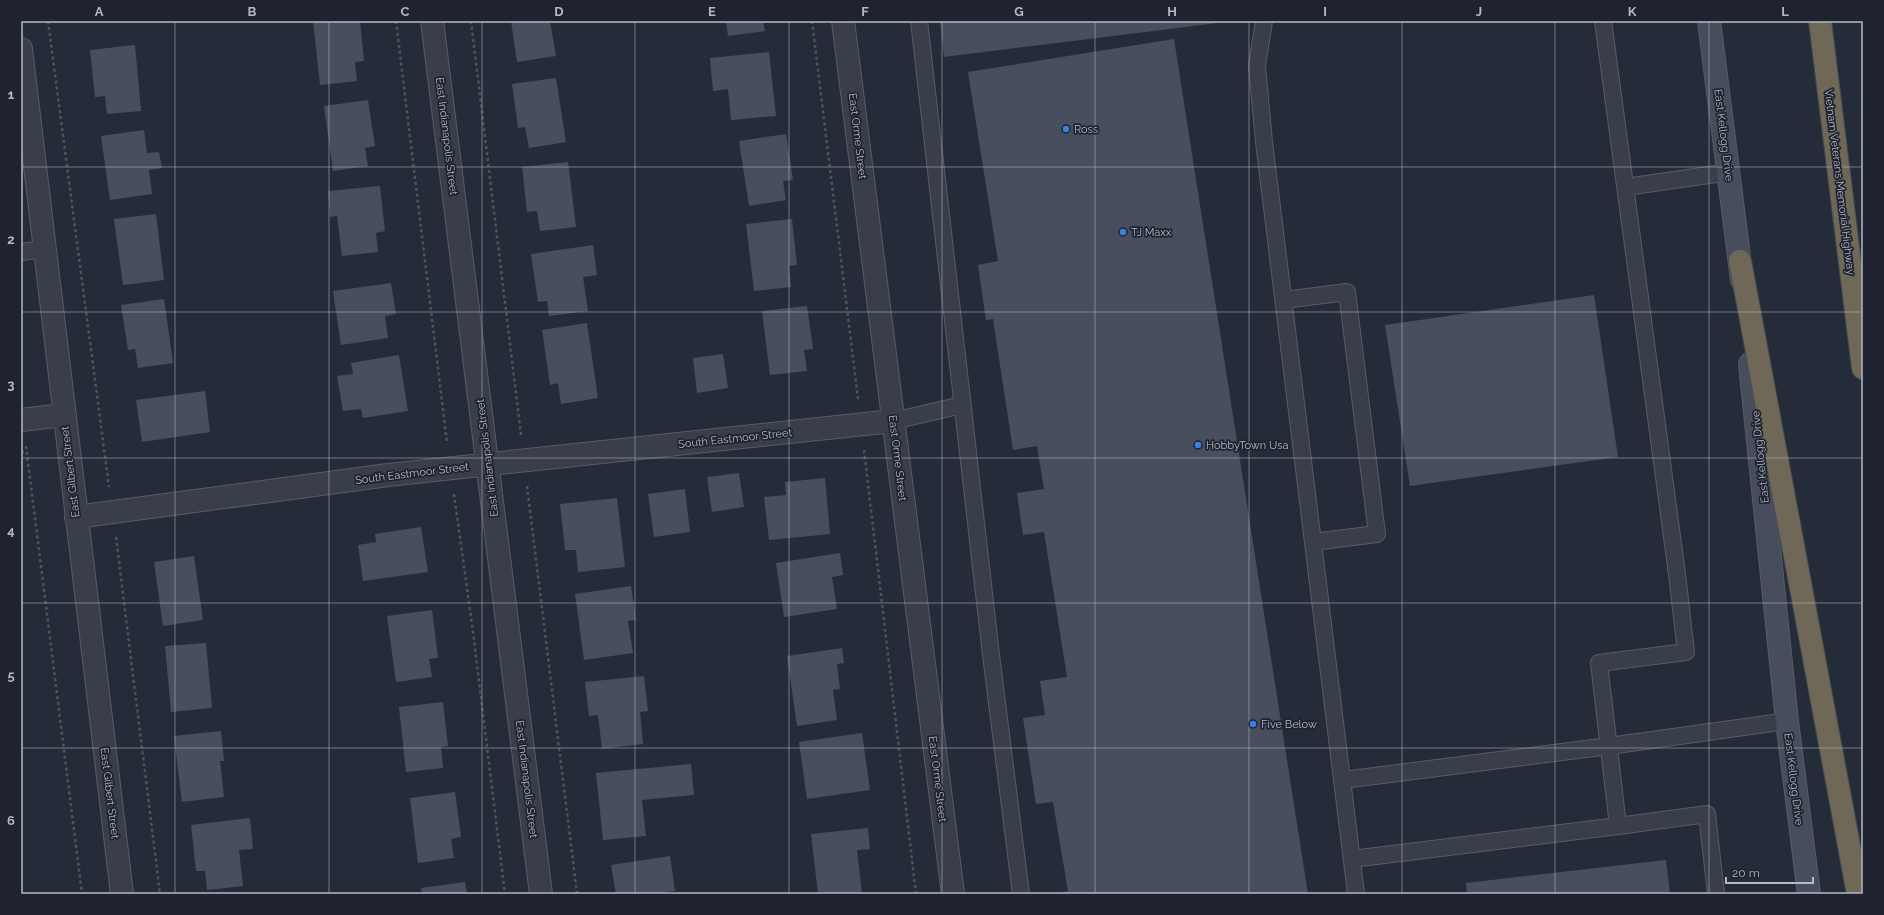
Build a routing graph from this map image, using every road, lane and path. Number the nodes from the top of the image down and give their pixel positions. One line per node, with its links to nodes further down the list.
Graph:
1 (48, 21): 26 (path)
2 (432, 21): 25 (street, East Indianapolis Street)
3 (812, 21): 22 (path)
4 (843, 21): 21 (street, East Orme Street)
5 (919, 21): 18 (lane)
6 (1264, 21): 16 (lane)
7 (1603, 21): 12 (lane)
8 (1709, 21): 11 (main road, East Kellogg Drive)
9 (1820, 21): 17 (highway, Vietnam Veterans Memorial Highway)
10 (21, 49): 13 (street, East Gilbert Street)
11 (1728, 172): 12 (lane); 15 (main road, East Kellogg Drive)
12 (1626, 187): 30 (lane)
13 (44, 249): 14 (lane); 19 (street, East Gilbert Street)
14 (21, 252)
15 (1740, 261): 29 (main road, East Kellogg Drive); 44 (highway)
16 (1284, 300): 28 (lane); 28 (lane)
17 (1863, 368)
18 (962, 405): 21 (lane); 40 (lane)
19 (64, 414): 20 (street); 27 (street, East Gilbert Street)
20 (22, 420): 23 (path)
21 (893, 421): 22 (street, South Eastmoor Street); 39 (street, East Orme Street)
22 (861, 425): 25 (street, South Eastmoor Street); 38 (path)
23 (27, 451): 24 (path); 34 (path)
24 (21, 452)
25 (487, 464): 26 (street, South Eastmoor Street); 37 (street, East Indianapolis Street)
26 (112, 512): 27 (street, South Eastmoor Street); 36 (path)
27 (76, 517): 35 (street, East Gilbert Street)
28 (1313, 542): 31 (lane)
29 (1787, 721): 30 (lane); 43 (main road, East Kellogg Drive)
30 (1609, 746): 31 (lane); 32 (lane)
31 (1343, 780): 33 (lane)
32 (1618, 826): 33 (lane); 42 (lane)
33 (1352, 859): 41 (lane)
34 (82, 894)
35 (122, 894)
36 (160, 894)
37 (541, 894)
38 (916, 894)
39 (953, 894)
40 (1021, 894)
41 (1356, 894)
42 (1716, 894)
43 (1809, 894)
44 (1858, 894)

